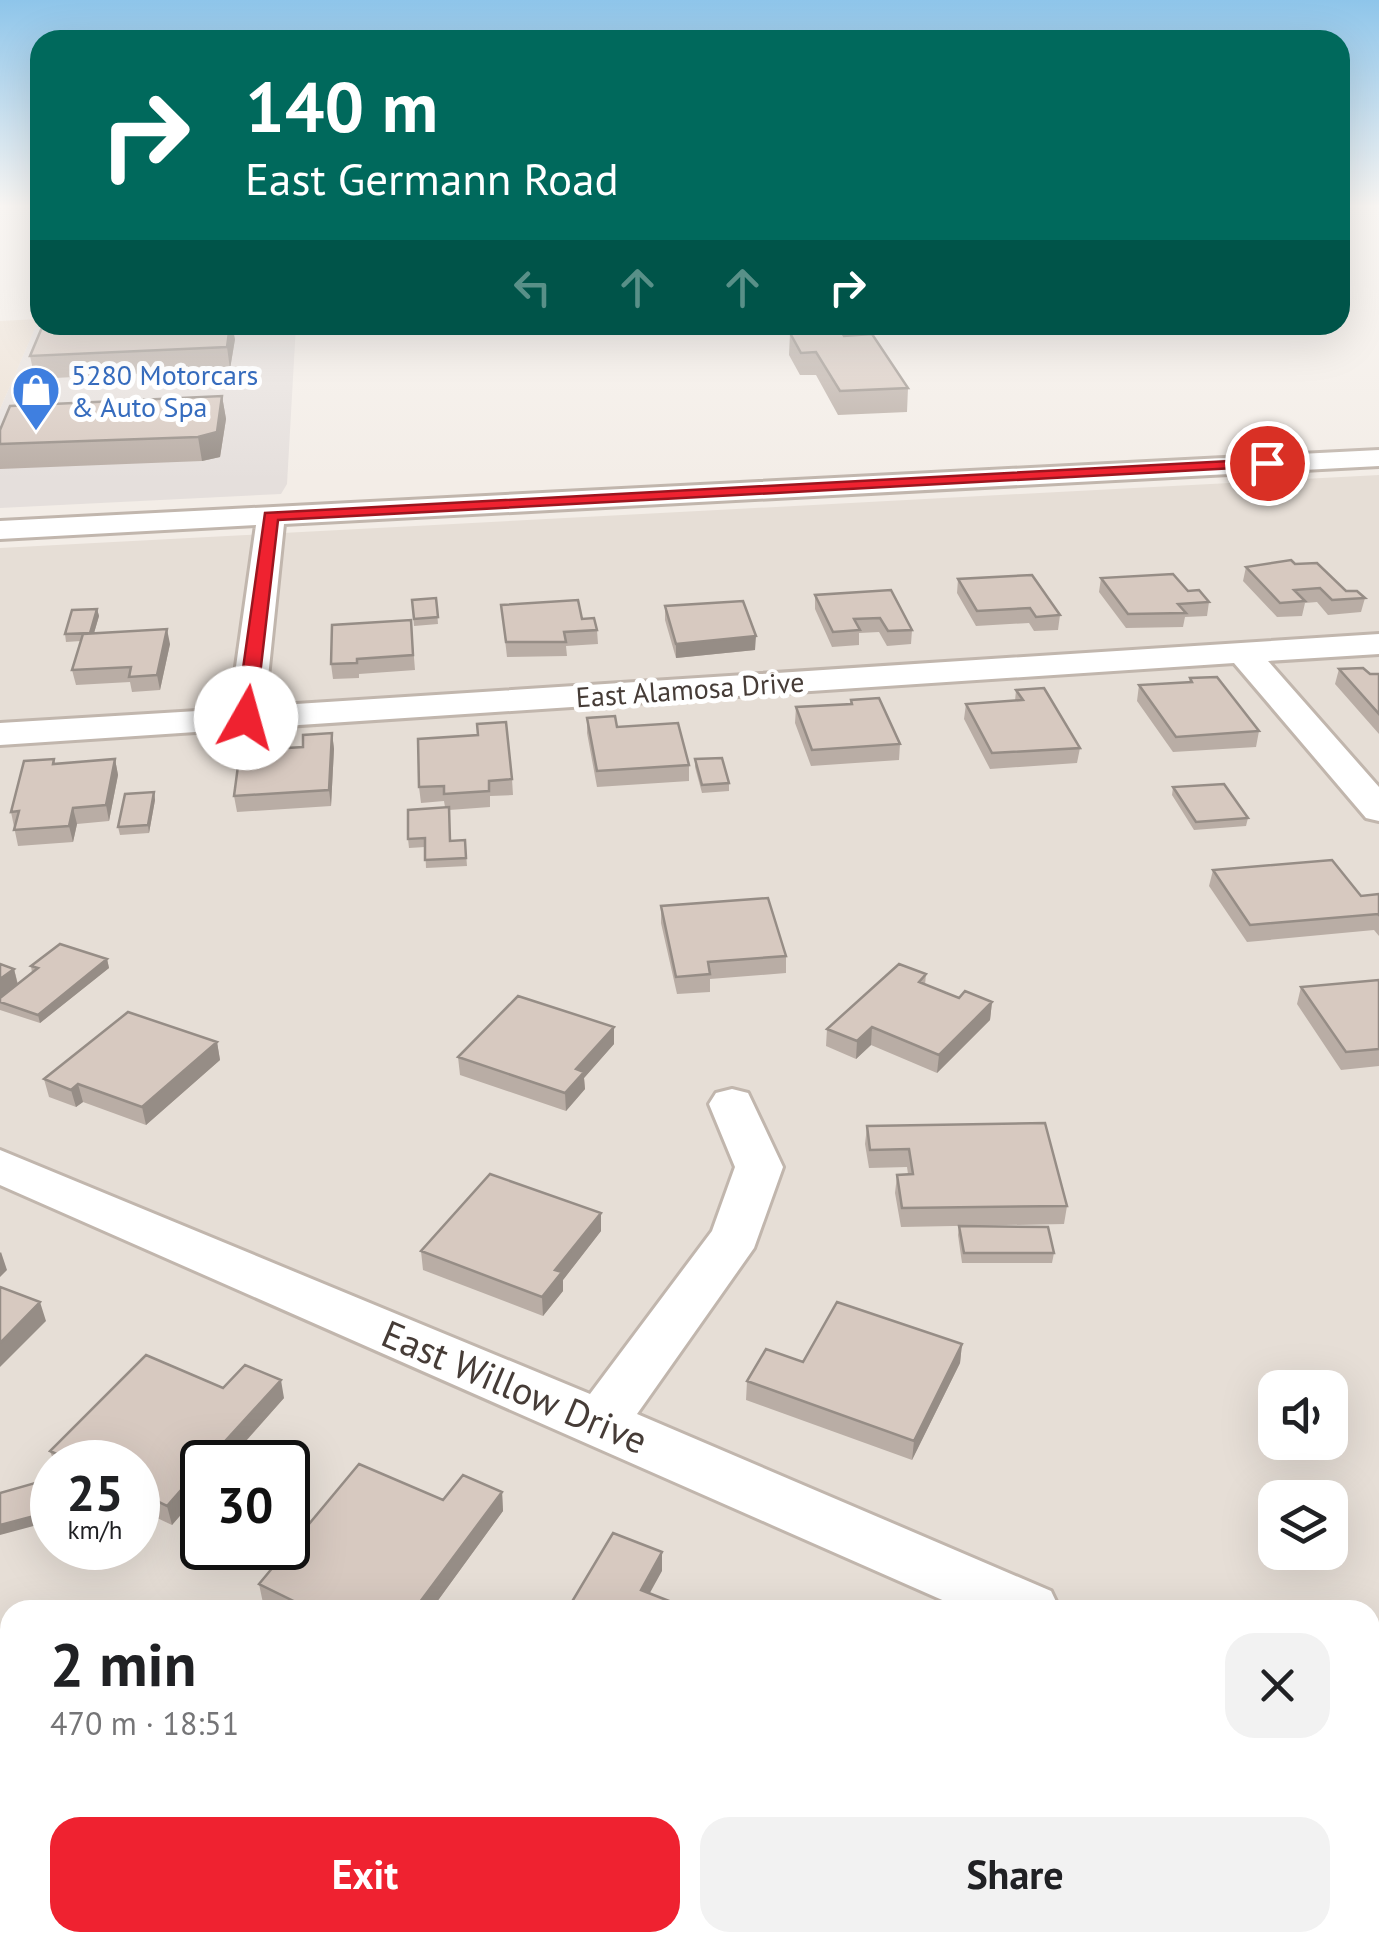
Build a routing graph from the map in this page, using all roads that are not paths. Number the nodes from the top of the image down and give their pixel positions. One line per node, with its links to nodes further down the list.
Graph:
1 (1379, 458): 2 (street)
2 (270, 516): 3 (street); 6 (street)
3 (0, 530)
4 (1379, 644): 5 (street, East Alamosa Drive)
5 (1243, 653): 6 (street, East Alamosa Drive); 8 (street)
6 (246, 718): 7 (street, East Alamosa Drive)
7 (0, 734)
8 (1379, 810)
9 (732, 1104): 11 (street)
10 (0, 1166): 11 (street, East Willow Drive)
11 (600, 1422): 12 (street, East Willow Drive)
12 (1005, 1600)

